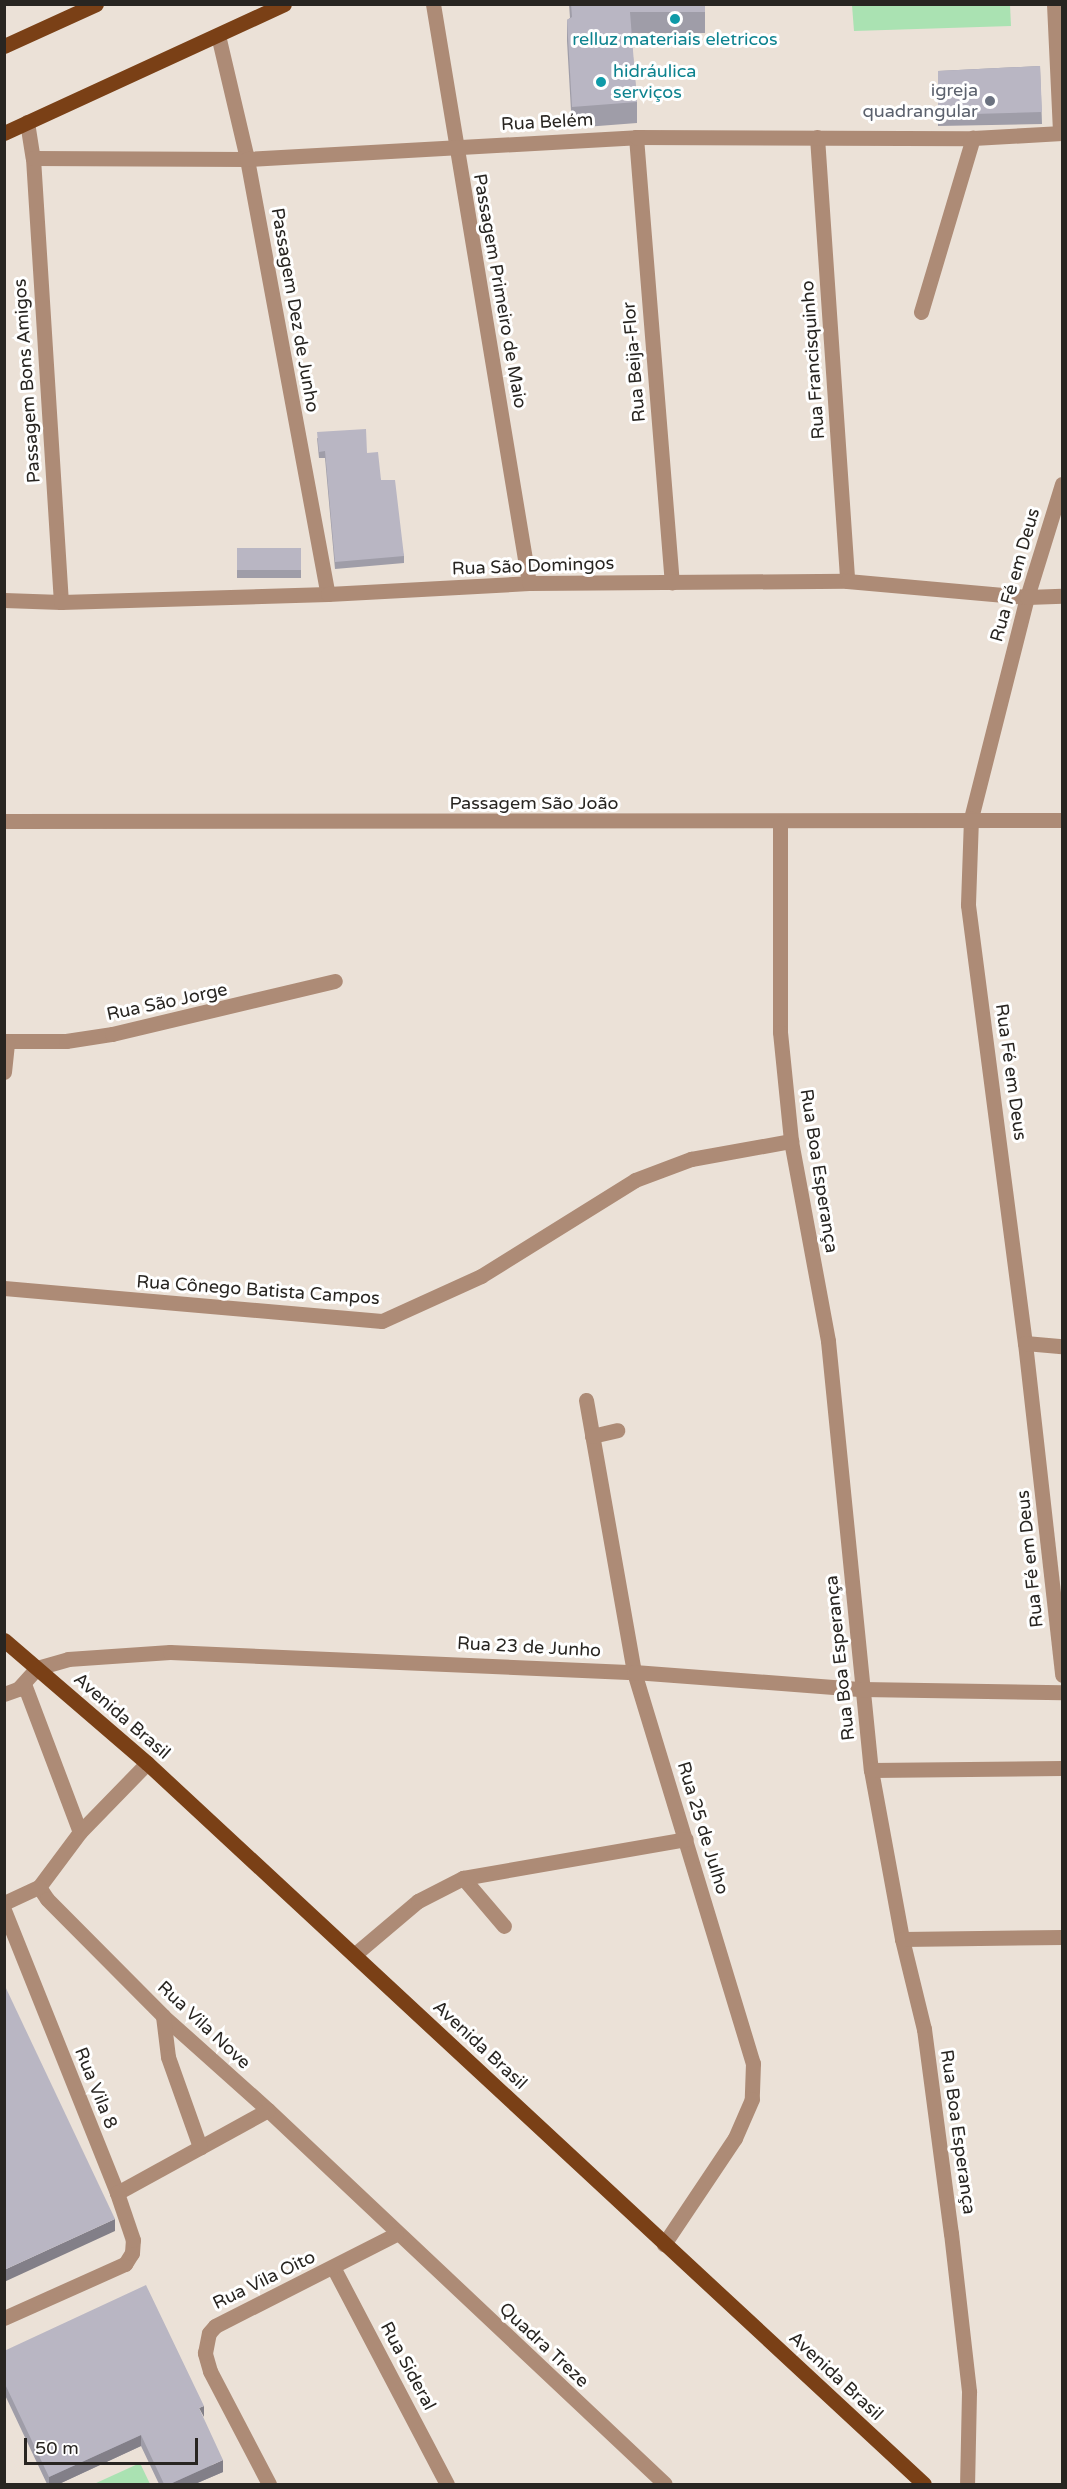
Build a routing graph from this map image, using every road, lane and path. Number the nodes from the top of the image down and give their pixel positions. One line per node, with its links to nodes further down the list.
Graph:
1 (96, 4): 6 (main road)
2 (284, 4): 5 (main road)
3 (433, 4): 13 (street, Passagem Primeiro de Maio)
4 (1054, 4): 8 (street)
5 (218, 35): 7 (main road); 15 (street, Passagem Dez de Junho)
6 (4, 46)
7 (27, 122): 9 (main road); 14 (street, Passagem Bons Amigos)
8 (1061, 132): 12 (street, Rua Belém)
9 (4, 133)
10 (636, 137): 11 (street, Rua Belém); 13 (street, Rua Belém); 20 (street, Rua Beija-Flor)
11 (817, 137): 12 (street, Rua Belém); 18 (street, Rua Francisquinho)
12 (973, 138): 16 (street)
13 (456, 146): 15 (street, Rua Belém); 19 (street, Passagem Primeiro de Maio)
14 (33, 158): 15 (street, Rua Belém); 25 (street, Passagem Bons Amigos)
15 (247, 159): 21 (street, Passagem Dez de Junho)
16 (921, 312)
17 (1062, 484): 23 (street, Rua Fé em Deus)
18 (847, 581): 20 (street, Rua São Domingos); 23 (street, Rua São Domingos)
19 (529, 583): 20 (street, Rua São Domingos); 21 (street, Rua São Domingos)
20 (672, 583)
21 (328, 594): 25 (street, Rua São Domingos)
22 (1062, 596): 23 (street, Rua São Domingos)
23 (1027, 597): 26 (street, Rua Fé em Deus)
24 (4, 600): 25 (street, Rua São Domingos)
25 (61, 602)
26 (971, 818): 27 (street, Passagem São João); 29 (street, Passagem São João); 35 (street, Rua Fé em Deus)
27 (1062, 820)
28 (4, 821): 29 (street, Passagem São João)
29 (780, 823): 33 (street, Rua Boa Esperança)
30 (335, 981): 31 (street, Rua São Jorge)
31 (6, 1041): 32 (street)
32 (4, 1072)
33 (790, 1141): 34 (street, Rua Cônego Batista Campos); 45 (street, Rua Boa Esperança)
34 (4, 1288)
35 (1026, 1343): 36 (street); 43 (street, Rua Fé em Deus)
36 (1062, 1346)
37 (586, 1400): 39 (street, Rua 25 de Julho)
38 (617, 1430): 39 (street)
39 (592, 1436): 42 (street, Rua 25 de Julho)
40 (4, 1640): 41 (main road, Avenida Brasil)
41 (37, 1668): 42 (street, Rua 23 de Junho); 44 (street); 48 (main road, Avenida Brasil)
42 (634, 1672): 45 (street, Rua 23 de Junho); 52 (street, Rua 25 de Julho)
43 (1062, 1675)
44 (24, 1684): 47 (street); 51 (street)
45 (862, 1689): 46 (street, Rua 23 de Junho); 50 (street, Rua Boa Esperança)
46 (1062, 1692)
47 (4, 1694)
48 (147, 1763): 51 (street); 61 (main road, Avenida Brasil)
49 (1062, 1768): 50 (street)
50 (871, 1770): 60 (street, Rua Boa Esperança)
51 (80, 1832): 54 (street)
52 (686, 1839): 53 (street); 67 (street, Rua 25 de Julho)
53 (463, 1878): 57 (street); 61 (street)
54 (39, 1887): 55 (street); 62 (street, Rua Vila Nove)
55 (4, 1903)
56 (4, 1910): 58 (street, Rua Vila 8)
57 (504, 1926)
58 (8, 1928): 65 (street, Rua Vila 8)
59 (1062, 1937): 60 (street)
60 (902, 1940): 74 (street, Rua Boa Esperança)
61 (354, 1955): 67 (main road, Avenida Brasil)
62 (162, 2016): 63 (street, Rua Vila Nove); 64 (street)
63 (268, 2110): 64 (street); 66 (street, Rua Vila Nove)
64 (200, 2147): 65 (street)
65 (117, 2193): 69 (street, Rua Vila 8)
66 (396, 2234): 68 (street, Rua Vila Oito); 72 (street, Quadra Treze)
67 (664, 2244): 73 (main road, Avenida Brasil)
68 (333, 2267): 70 (street, Rua Vila Oito); 71 (street, Rua Sideral)
69 (4, 2318)
70 (269, 2484)
71 (447, 2484)
72 (665, 2484)
73 (924, 2484)
74 (967, 2484)

